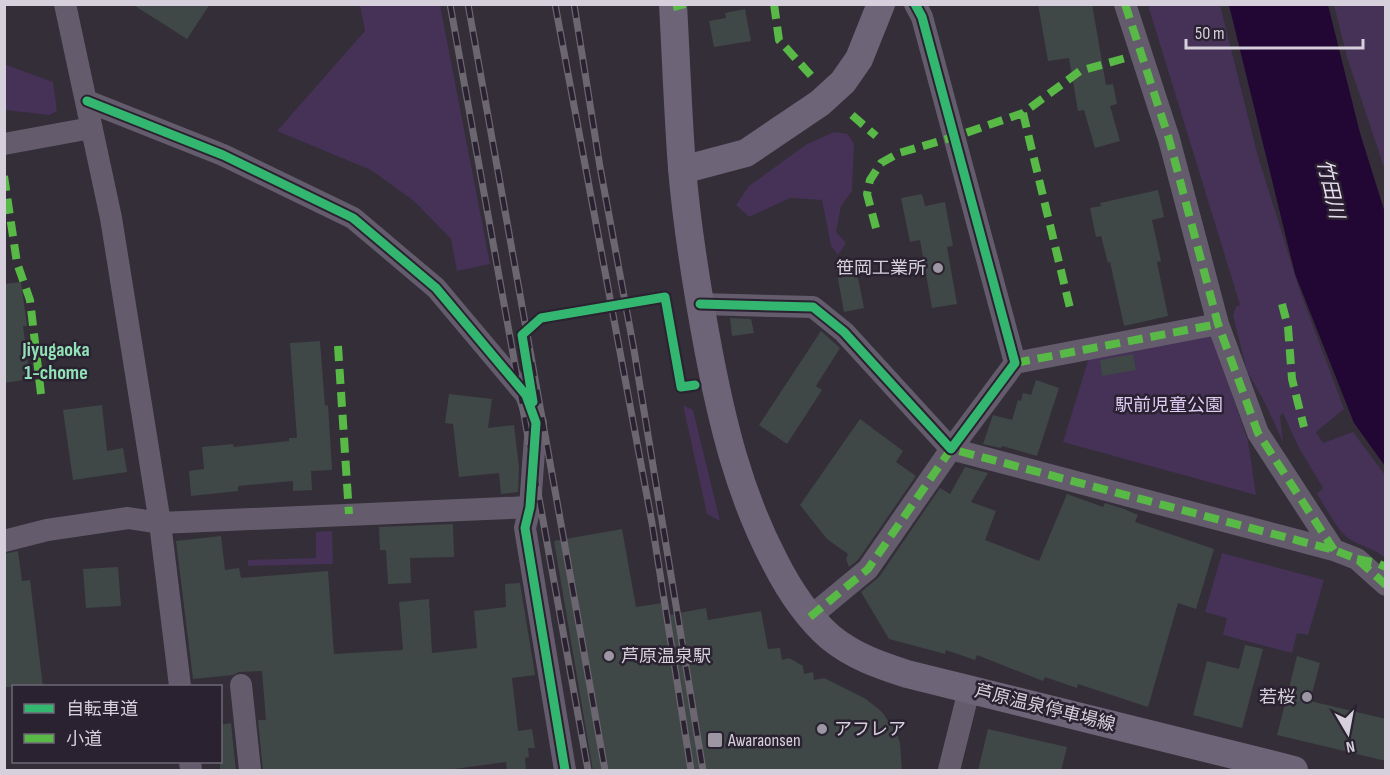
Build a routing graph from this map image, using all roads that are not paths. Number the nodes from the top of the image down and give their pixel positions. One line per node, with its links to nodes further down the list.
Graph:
1 (65, 4): 6 (street)
2 (881, 4): 9 (main road)
3 (915, 4): 12 (street)
4 (1125, 4): 11 (street)
5 (677, 5): 9 (main road, 芦原温泉停車場線)
6 (87, 101): 7 (street); 14 (street)
7 (91, 128): 8 (street); 15 (street)
8 (4, 144)
9 (682, 170): 10 (main road, 芦原温泉停車場線)
10 (700, 304): 13 (street); 19 (main road, 芦原温泉停車場線)
11 (1218, 324): 12 (street); 17 (street)
12 (1015, 363): 13 (street)
13 (951, 449): 17 (street); 19 (street)
14 (530, 507): 15 (street); 24 (street)
15 (160, 523): 16 (street); 20 (street)
16 (4, 541)
17 (1334, 550): 18 (street)
18 (1386, 585)
19 (810, 617): 22 (main road, 芦原温泉停車場線)
20 (180, 685)
21 (242, 685): 23 (street)
22 (969, 690): 25 (street); 26 (main road, 芦原温泉停車場線)
23 (250, 771)
24 (565, 771)
25 (949, 771)
26 (1294, 771)

